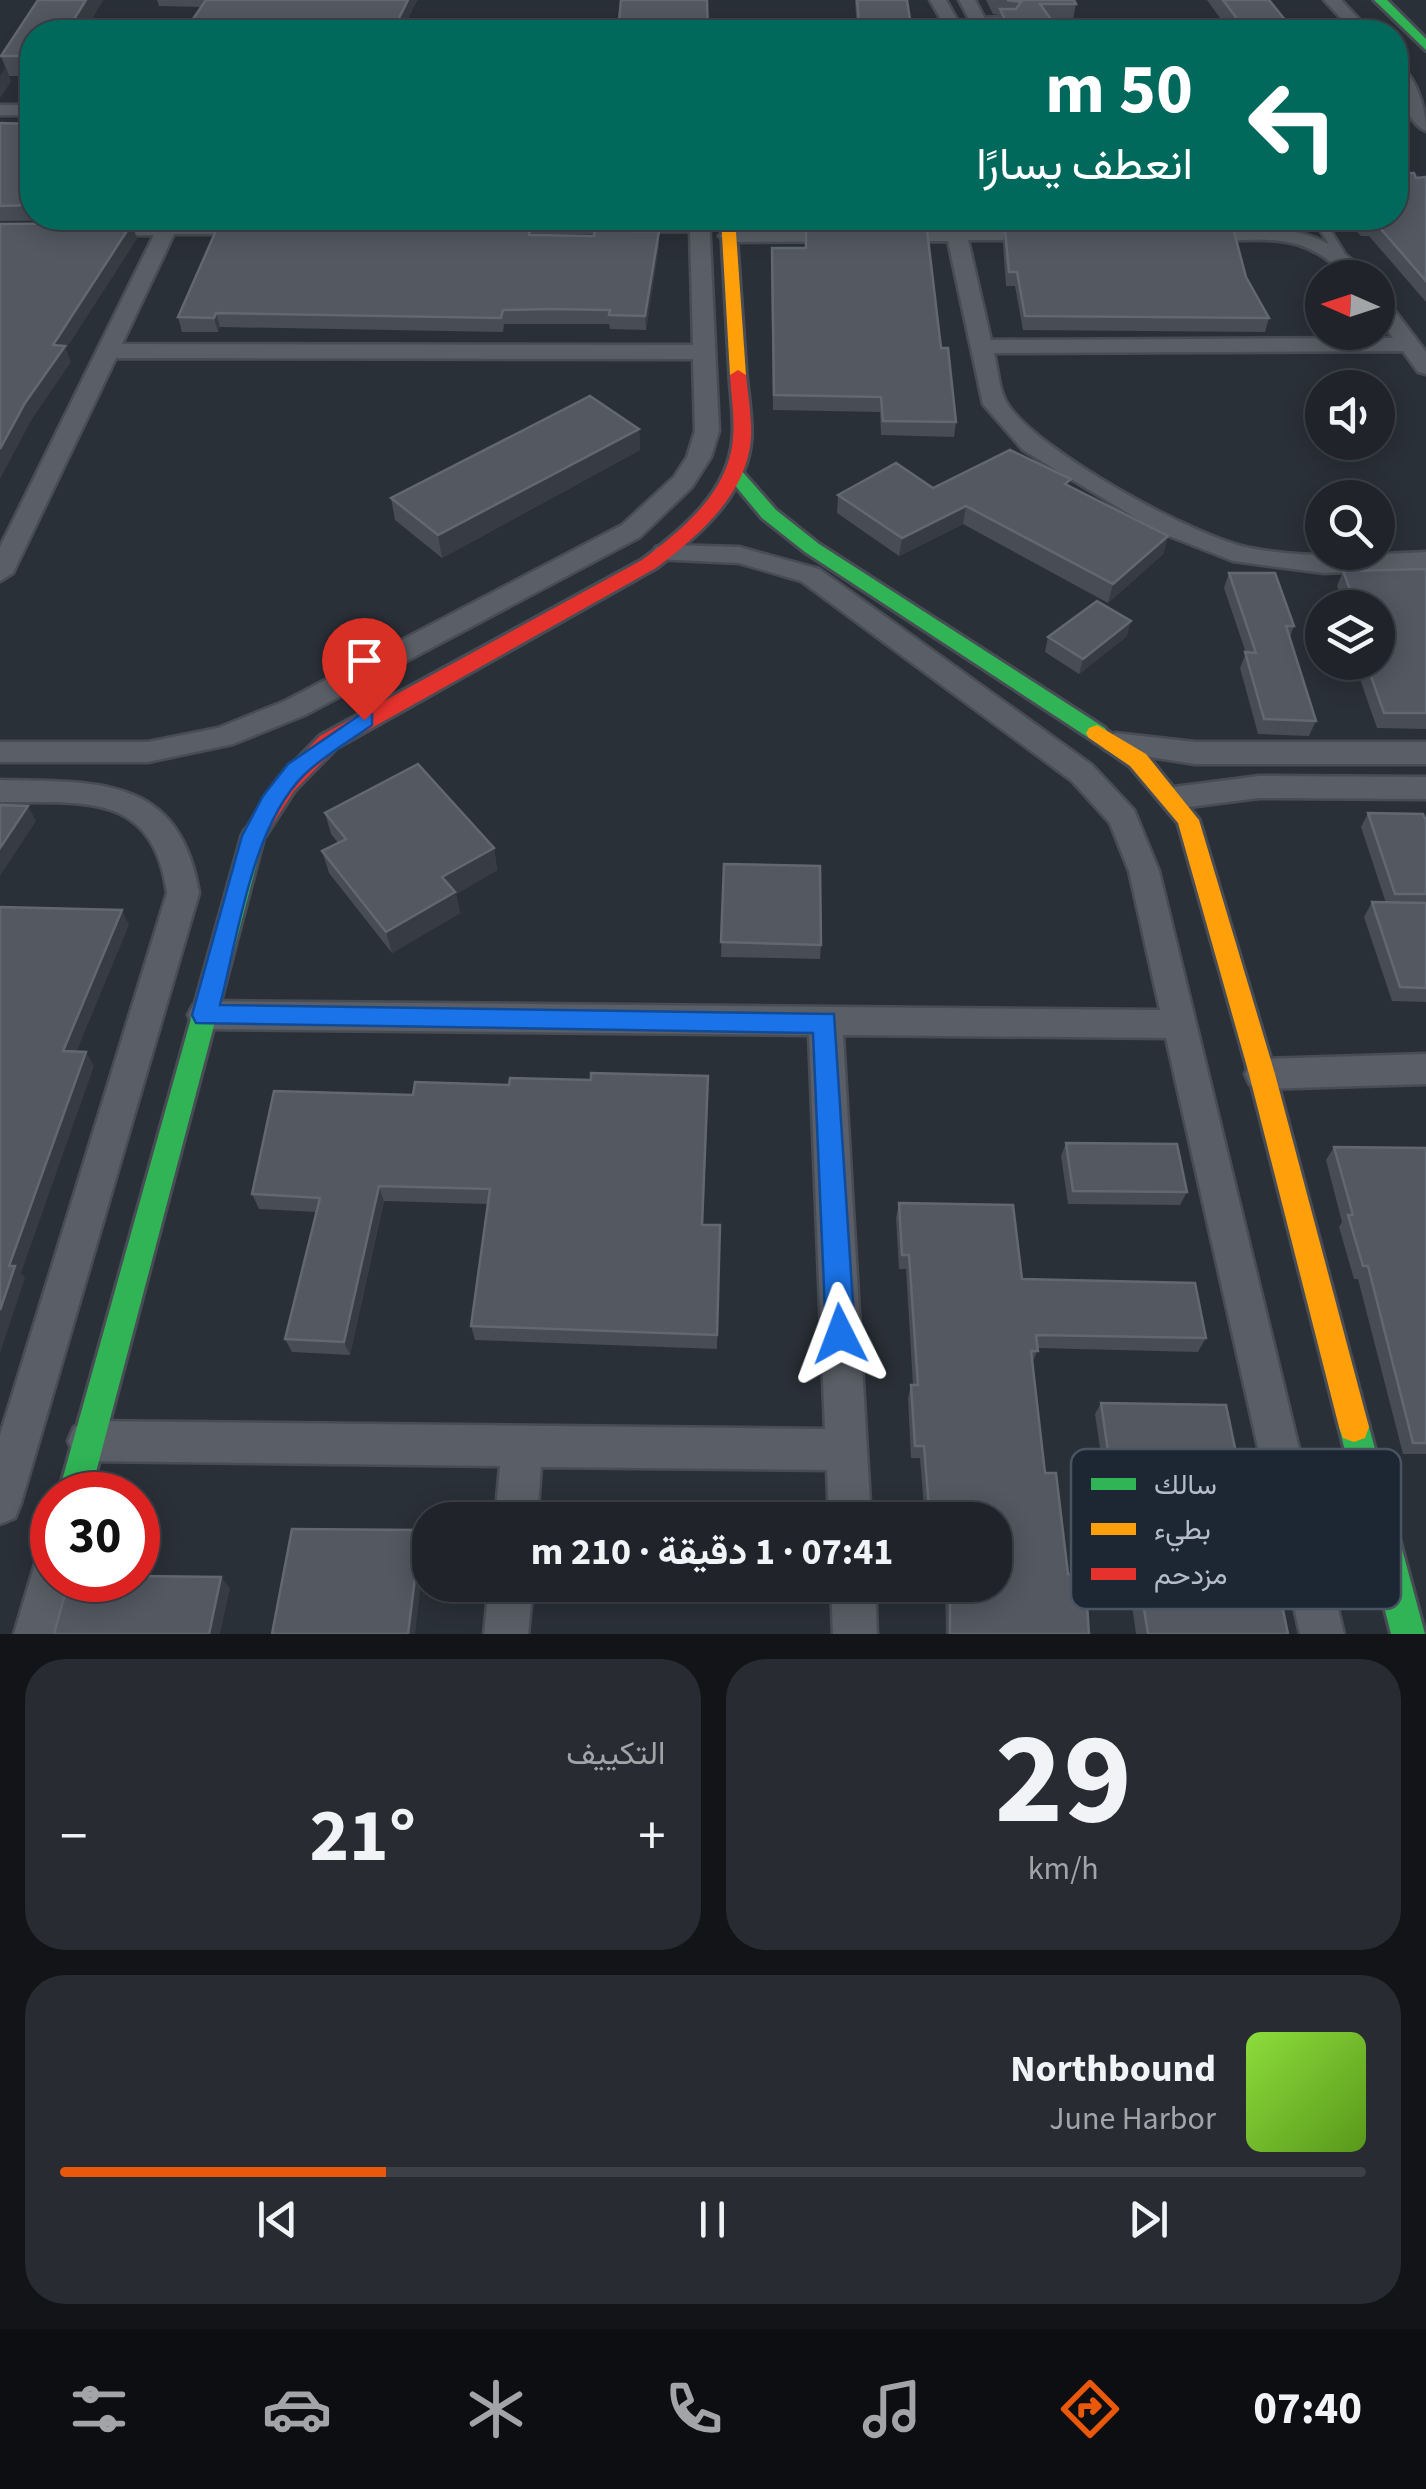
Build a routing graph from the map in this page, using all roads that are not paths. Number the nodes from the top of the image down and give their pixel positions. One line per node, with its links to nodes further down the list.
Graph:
1 (1332, 0): 5 (street)
2 (1380, 0): 6 (street)
3 (1012, 18): 4 (lane)
4 (1004, 20)
5 (1351, 20)
6 (1400, 20)
7 (1408, 28): 8 (street)
8 (1426, 46)
9 (1421, 101): 10 (street)
10 (1420, 126)
11 (167, 230): 24 (street)
12 (699, 230): 25 (street)
13 (728, 230): 27 (street)
14 (826, 230): 18 (street)
15 (1325, 230): 19 (lane)
16 (1168, 232): 19 (street)
17 (1072, 233): 18 (street)
18 (957, 234): 23 (street)
19 (1340, 254): 20 (street)
20 (1345, 260)
21 (1395, 326): 22 (street)
22 (1408, 344): 23 (street); 26 (street)
23 (979, 346): 30 (street)
24 (108, 350): 25 (street); 29 (street)
25 (705, 352): 32 (street)
26 (1426, 367)
27 (734, 473): 28 (street); 31 (street)
28 (665, 553): 37 (street); 39 (street)
29 (4, 557)
30 (1426, 560)
31 (1108, 742): 33 (street); 36 (street)
32 (0, 752)
33 (1426, 753)
34 (1426, 788): 36 (street)
35 (0, 792): 50 (street)
36 (1174, 798): 41 (street)
37 (205, 1015): 38 (street); 42 (street)
38 (825, 1022): 39 (street); 46 (street)
39 (1180, 1024): 44 (street)
40 (1426, 1069): 41 (street)
41 (1262, 1074): 45 (street)
42 (88, 1440): 43 (street); 47 (street)
43 (522, 1448): 46 (street); 48 (street)
44 (1279, 1449)
45 (1371, 1449)
46 (846, 1450): 49 (street)
47 (80, 1472)
48 (518, 1502)
49 (849, 1502)
50 (0, 1503)
51 (1401, 1554): 52 (street)
52 (1411, 1588): 61 (street)
53 (44, 1602): 57 (street)
54 (509, 1602): 58 (street)
55 (854, 1602): 59 (street)
56 (1316, 1609): 60 (street)
57 (36, 1634)
58 (506, 1634)
59 (855, 1634)
60 (1322, 1634)
61 (1408, 1634)

